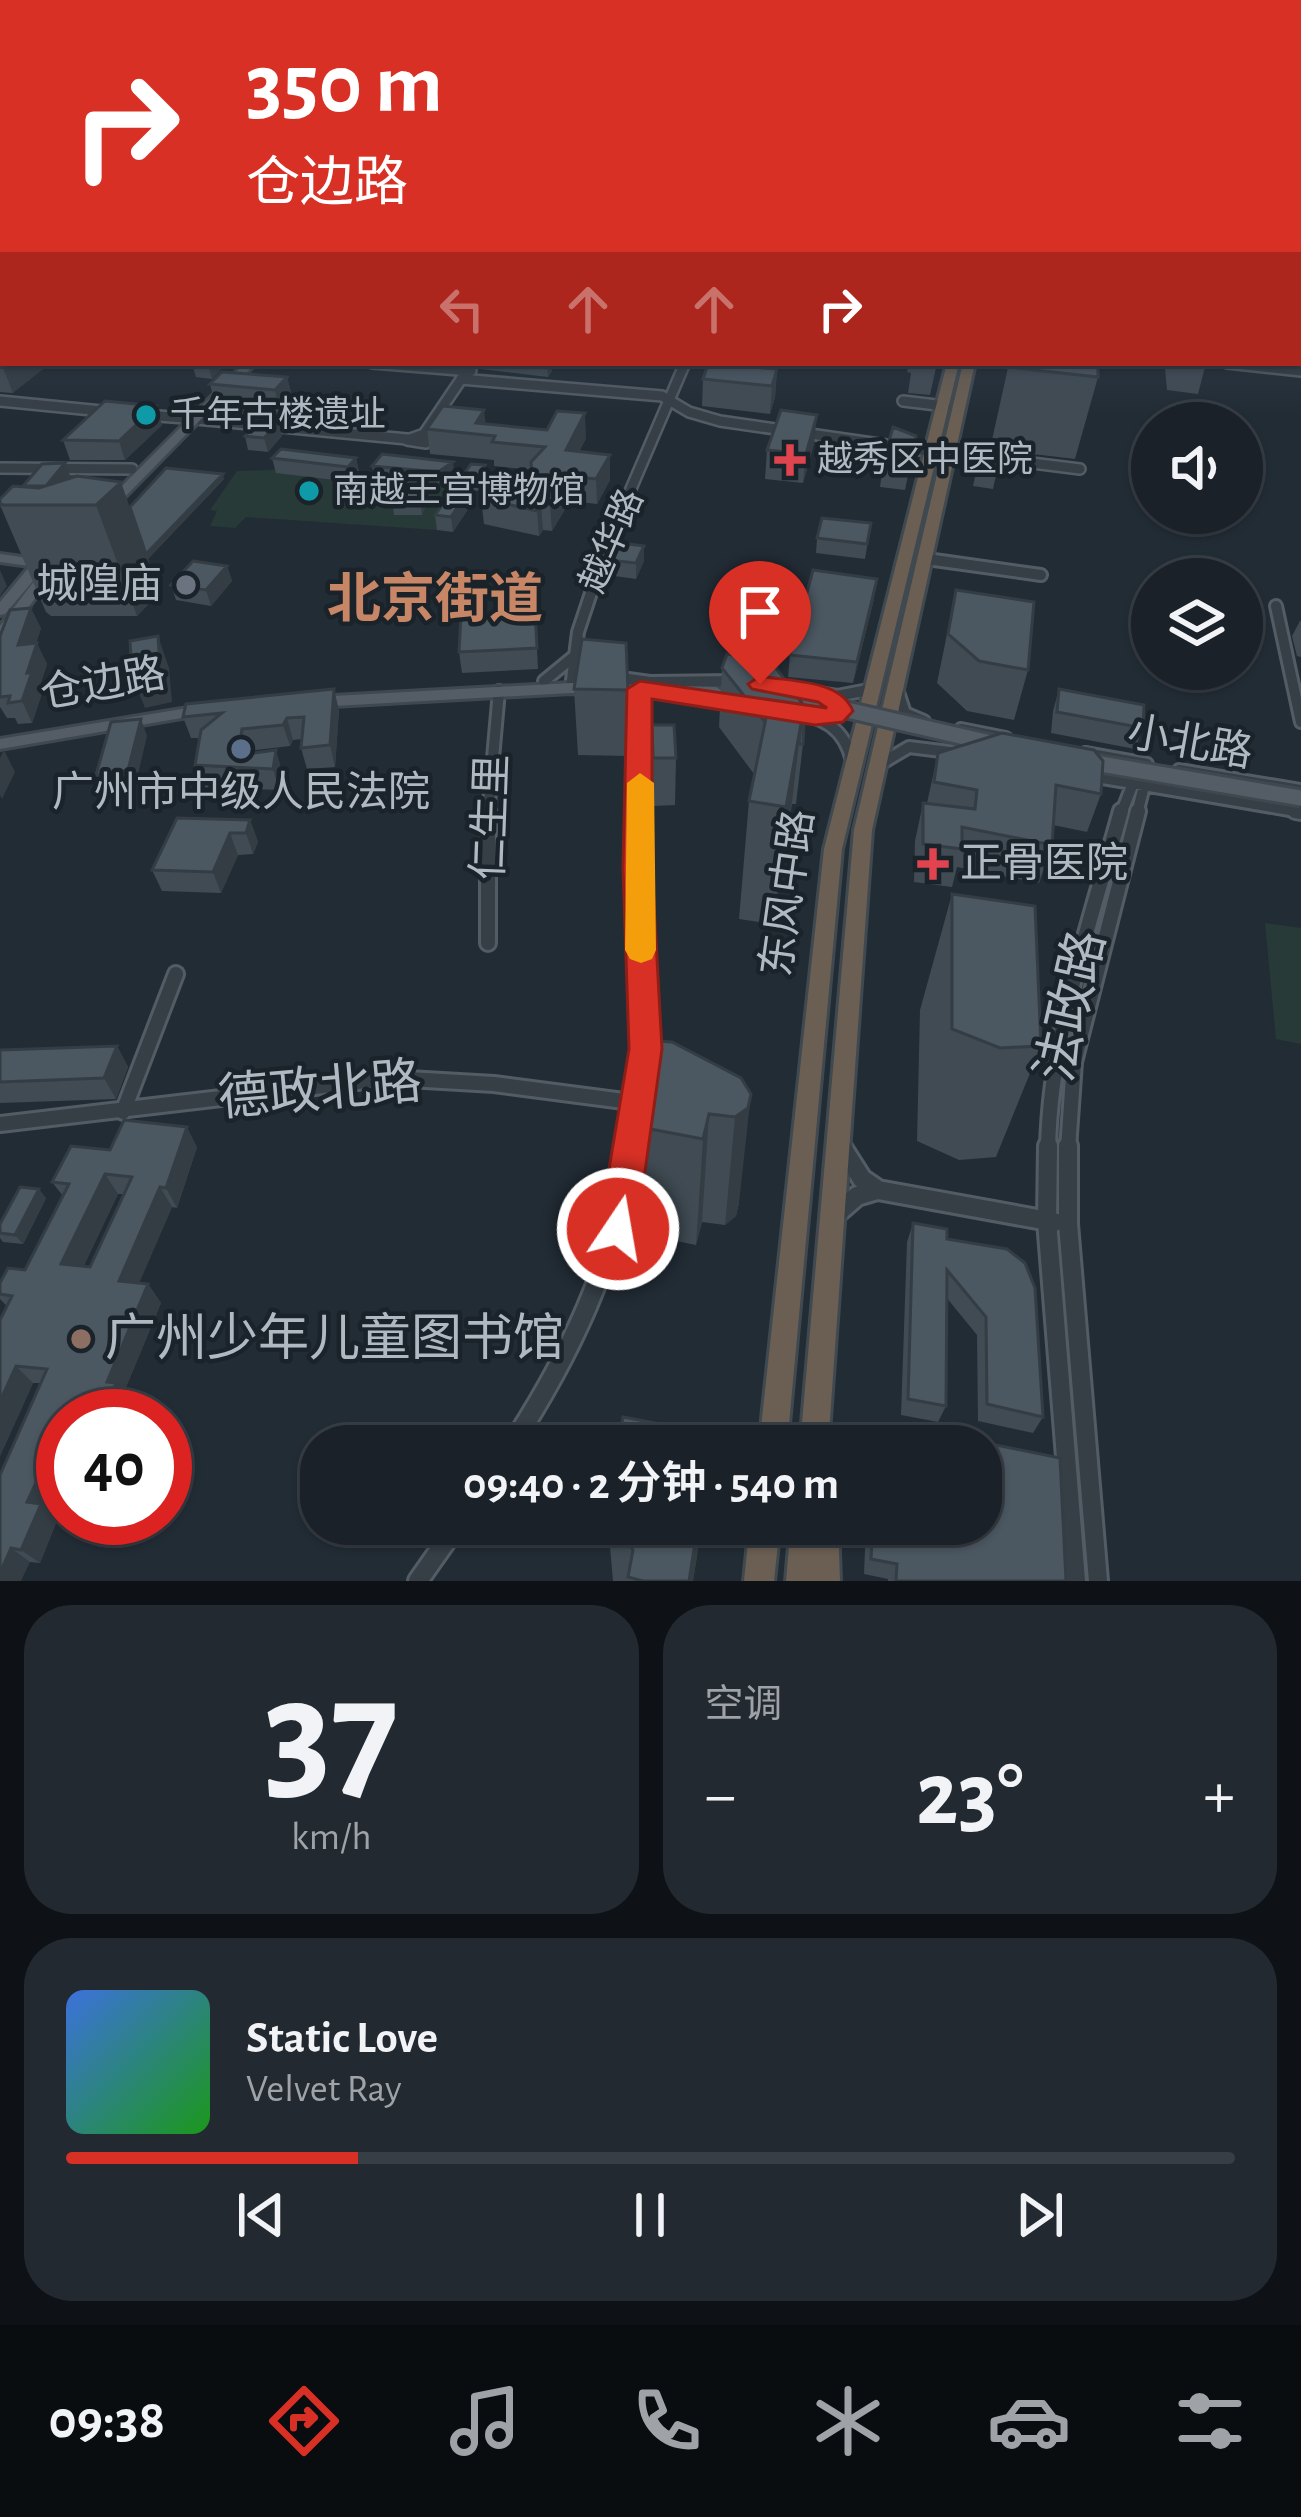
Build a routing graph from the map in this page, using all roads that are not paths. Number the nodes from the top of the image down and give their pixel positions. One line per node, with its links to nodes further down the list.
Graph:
1 (238, 366): 18 (main road)
2 (248, 366): 18 (main road)
3 (412, 366): 10 (street)
4 (688, 366): 11 (street, 越华路)
5 (689, 366): 11 (street, 越华路)
6 (952, 366): 14 (highway, 东风中路)
7 (968, 366): 20 (highway, 东风中路)
8 (1259, 366): 9 (street)
9 (1301, 370)
10 (467, 374): 11 (street); 18 (street)
11 (672, 400): 17 (street, 越华路); 19 (street)
12 (0, 401): 15 (street)
13 (902, 401): 14 (street)
14 (945, 406): 20 (highway, 东风中路)
15 (118, 412)
16 (139, 414): 18 (street)
17 (664, 417): 19 (street); 33 (street, 越华路)
18 (191, 418): 22 (main road); 25 (main road)
19 (752, 427): 20 (street)
20 (943, 453): 23 (street); 27 (highway, 东风中路); 38 (highway, 东风中路)
21 (0, 468): 22 (street)
22 (132, 469): 24 (main road)
23 (1080, 470)
24 (101, 500)
25 (97, 520)
26 (49, 559): 28 (main road); 31 (main road); 32 (main road)
27 (927, 559): 29 (street); 35 (highway, 东风中路)
28 (0, 561)
29 (1041, 575)
30 (1276, 606): 45 (street)
31 (0, 611)
32 (0, 636)
33 (573, 657): 34 (street); 36 (street, 越华路); 37 (street)
34 (544, 681): 36 (main road); 40 (main road)
35 (896, 682): 46 (street); 52 (highway, 东风中路)
36 (571, 684): 37 (main road); 40 (main road)
37 (645, 685): 39 (main road); 41 (street); 42 (street); 59 (street, 德政北路)
38 (873, 688): 41 (street); 52 (highway, 东风中路)
39 (716, 689): 42 (main road); 49 (main road, bridge)
40 (499, 692): 57 (street, 仁生里)
41 (825, 695): 44 (street)
42 (757, 698): 44 (street); 49 (main road, bridge)
43 (228, 704): 47 (main road, 仓边路)
44 (815, 717): 52 (street)
45 (1301, 722)
46 (936, 724): 48 (street); 49 (street)
47 (0, 740)
48 (934, 748): 49 (street); 52 (street)
49 (1016, 751)
50 (1064, 760): 51 (street, 小北路); 54 (street, 小北路); 56 (main road, 小北路, bridge)
51 (1141, 763): 53 (street, 小北路); 54 (street, 法政路)
52 (864, 764): 61 (highway, 东风中路); 67 (highway, 东风中路)
53 (1200, 773): 55 (street); 56 (street, 小北路)
54 (1137, 785): 55 (street, 小北路); 65 (street, 法政路)
55 (1199, 795): 56 (street, 小北路)
56 (1301, 801)
57 (488, 943)
58 (176, 974): 59 (street)
59 (122, 1112): 60 (street, 德政北路)
60 (0, 1124)
61 (836, 1137): 63 (street); 64 (highway, 东风中路)
62 (634, 1140): 66 (street)
63 (878, 1190): 64 (street); 65 (street)
64 (830, 1220): 68 (highway, 东风中路)
65 (1058, 1222): 79 (street, 法政路); 80 (street, 法政路)
66 (524, 1425)
67 (774, 1425)
68 (815, 1425)
69 (443, 1545): 74 (street)
70 (763, 1545): 75 (highway)
71 (804, 1545): 76 (highway)
72 (826, 1545): 77 (highway)
73 (830, 1545): 78 (street)
74 (418, 1581)
75 (759, 1581)
76 (800, 1581)
77 (825, 1581)
78 (836, 1581)
79 (1076, 1581)
80 (1098, 1581)

